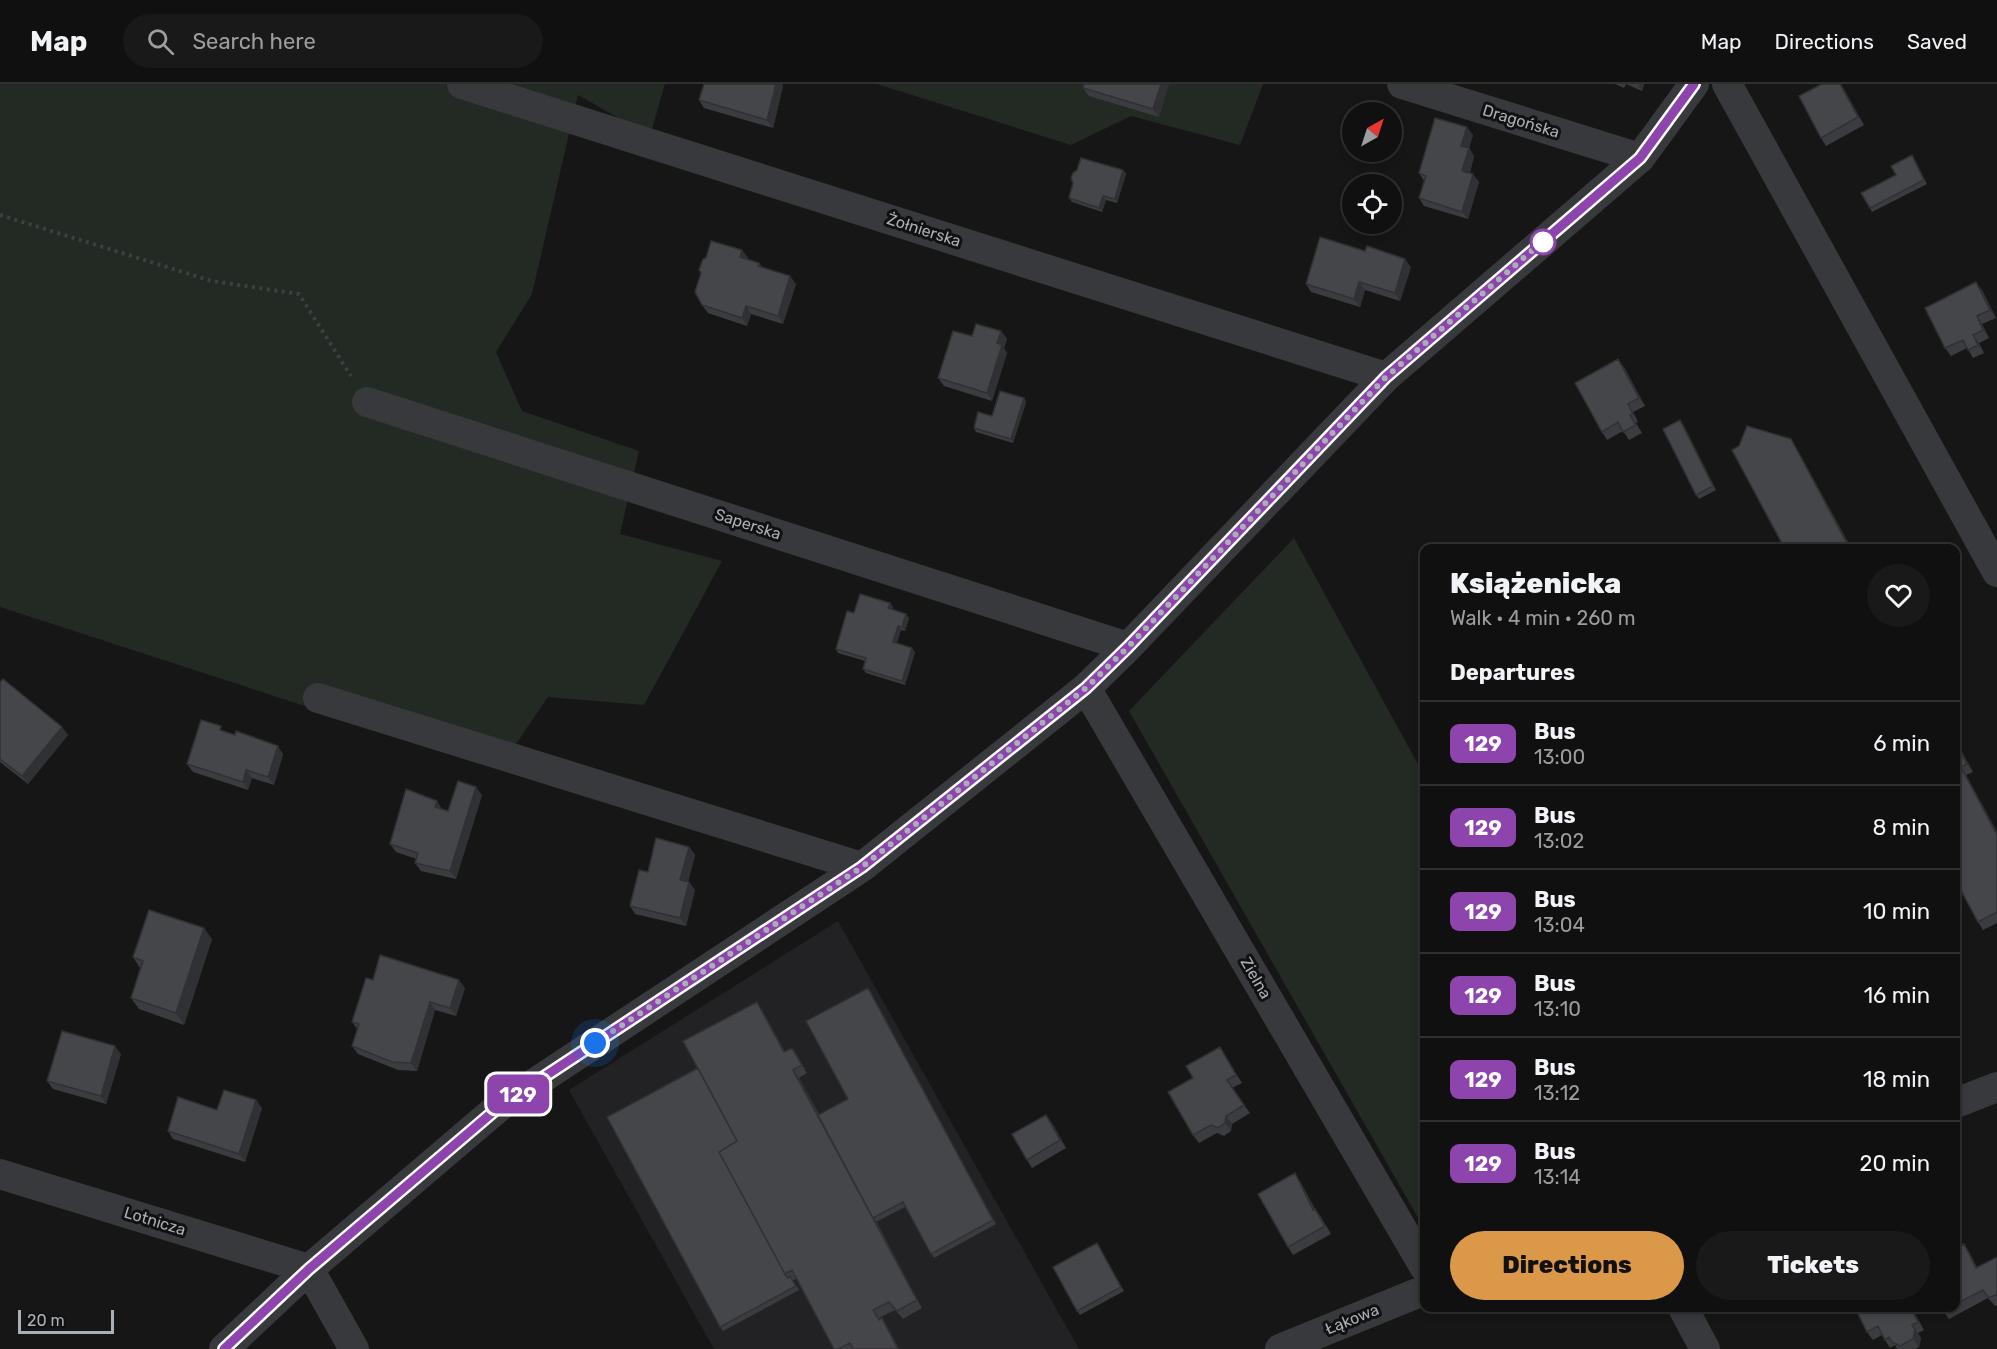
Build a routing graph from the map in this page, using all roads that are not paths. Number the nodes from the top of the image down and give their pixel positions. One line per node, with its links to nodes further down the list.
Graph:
1 (462, 84): 6 (street, Żołnierska)
2 (1402, 84): 5 (street, Dragońska)
3 (1694, 84): 5 (street)
4 (1727, 84): 8 (street)
5 (1640, 158): 6 (street)
6 (1386, 377): 9 (street)
7 (367, 402): 9 (street, Saperska)
8 (1997, 572)
9 (1128, 647): 10 (street)
10 (1086, 688): 12 (street); 16 (street, Zielna)
11 (318, 698): 12 (street)
12 (862, 867): 17 (street)
13 (1997, 1088): 14 (street)
14 (1960, 1101)
15 (0, 1174): 17 (street, Lotnicza)
16 (1420, 1259)
17 (309, 1269): 20 (street); 21 (street)
18 (1420, 1292): 22 (street, Łąkowa)
19 (1685, 1312): 23 (street)
20 (224, 1349)
21 (354, 1349)
22 (1280, 1349)
23 (1705, 1349)

